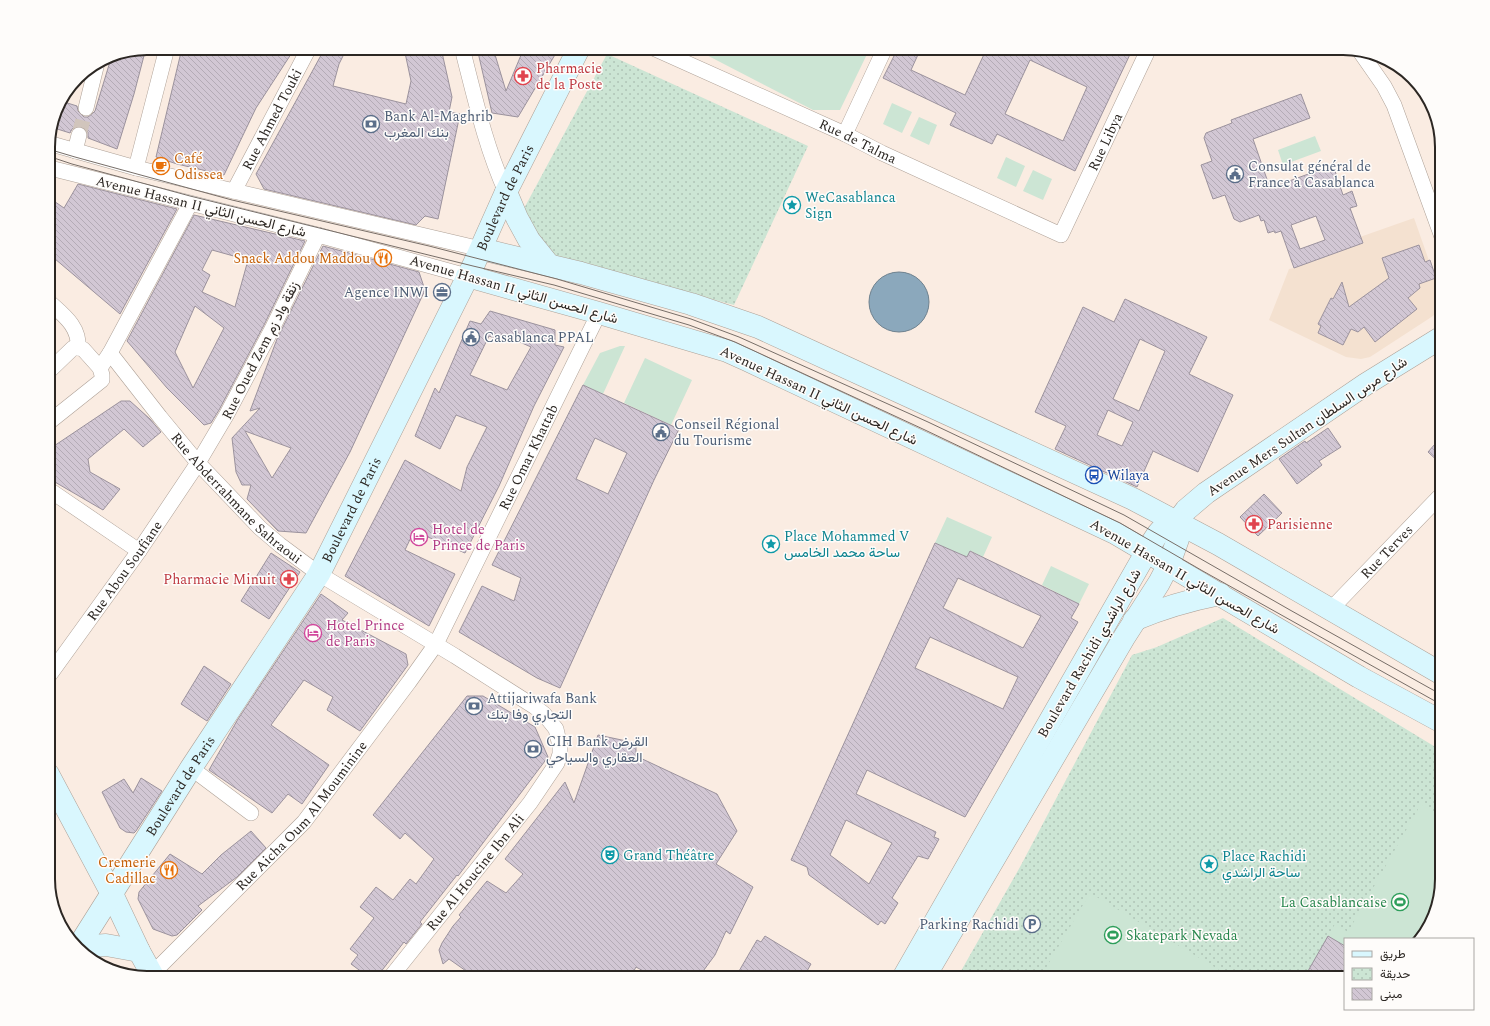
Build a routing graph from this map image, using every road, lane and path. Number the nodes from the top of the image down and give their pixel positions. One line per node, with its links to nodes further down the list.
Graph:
1 (165, 55): 15 (street)
2 (304, 55): 17 (street, Rue Ahmed Touki)
3 (464, 55): 18 (street)
4 (575, 55): 18 (main road, Boulevard de Paris)
5 (669, 55): 11 (street, Rue de Talma)
6 (882, 55): 11 (street)
7 (1146, 55): 22 (street, Rue Libya)
8 (1364, 58): 20 (street)
9 (95, 71): 10 (street)
10 (86, 108)
11 (845, 134): 22 (street, Rue de Talma)
12 (79, 135): 14 (street)
13 (55, 145): 14 (street, Avenue Hassan II شارع الحسن الثاني)
14 (75, 151): 15 (street, Avenue Hassan II شارع الحسن الثاني)
15 (136, 168): 17 (street, Avenue Hassan II شارع الحسن الثاني)
16 (55, 169): 19 (street, Avenue Hassan II شارع الحسن الثاني)
17 (234, 191): 23 (street, Avenue Hassan II شارع الحسن الثاني)
18 (506, 192): 23 (main road, Boulevard de Paris); 24 (main road)
19 (190, 204): 21 (street, Avenue Hassan II شارع الحسن الثاني); 30 (street)
20 (1435, 218)
21 (318, 235): 25 (street, Avenue Hassan II شارع الحسن الثاني); 34 (street, Rue Oued Zem زنقة واد زم)
22 (1061, 235)
23 (481, 249): 24 (main road, Avenue Hassan II شارع الحسن الثاني); 25 (main road, Boulevard de Paris)
24 (549, 265): 37 (main road, Avenue Hassan II شارع الحسن الثاني)
25 (468, 276): 27 (main road, Avenue Hassan II شارع الحسن الثاني); 41 (main road, Boulevard de Paris)
26 (55, 309): 29 (street)
27 (599, 313): 39 (main road, Avenue Hassan II شارع الحسن الثاني); 45 (street, Rue Omar Khattab)
28 (1435, 341): 37 (main road, Avenue Mers Sultan شارع مرس السلطان)
29 (78, 348): 31 (street); 32 (street)
30 (110, 353): 32 (street); 34 (street, Rue Abderrahmane Sahraoui)
31 (55, 365)
32 (100, 368): 33 (street)
33 (55, 417)
34 (198, 463): 38 (street, Rue Abou Soufiane); 41 (street, Rue Abderrahmane Sahraoui)
35 (55, 494): 38 (street)
36 (1435, 501): 43 (street, Rue Terves)
37 (1177, 522): 39 (main road, Boulevard Rachidi شارع الراشدي); 40 (main road, Boulevard Rachidi شارع الراشدي); 43 (main road, Avenue Hassan II شارع الحسن الثاني)
38 (139, 551): 46 (street, Rue Abou Soufiane)
39 (1146, 551): 40 (main road, Avenue Hassan II شارع الحسن الثاني); 60 (main road, Boulevard Rachidi شارع الراشدي)
40 (1168, 564): 42 (main road, Avenue Hassan II شارع الحسن الثاني); 44 (main road, Boulevard Rachidi شارع الراشدي)
41 (318, 574): 45 (street, Rue Abderrahmane Sahraoui); 50 (main road, Boulevard de Paris)
42 (1220, 594): 44 (main road); 48 (main road, Avenue Hassan II شارع الحسن الثاني)
43 (1330, 609): 47 (main road, Avenue Hassan II شارع الحسن الثاني)
44 (1134, 620): 61 (main road, Boulevard Rachidi شارع الراشدي)
45 (436, 644): 49 (street, Rue Abderrahmane Sahraoui); 58 (street, Rue Aicha Oum Al Mouminine)
46 (55, 667)
47 (1435, 670)
48 (1435, 718)
49 (557, 764): 59 (street, Rue Al Houcine Ibn Ali)
50 (191, 768): 52 (street); 53 (main road, Boulevard de Paris)
51 (55, 787): 53 (main road)
52 (250, 813)
53 (112, 894): 54 (main road, Boulevard de Paris); 56 (main road)
54 (81, 943)
55 (85, 947): 56 (main road)
56 (139, 951): 57 (main road)
57 (150, 971)
58 (158, 971)
59 (396, 971)
60 (907, 971)
61 (928, 971)

